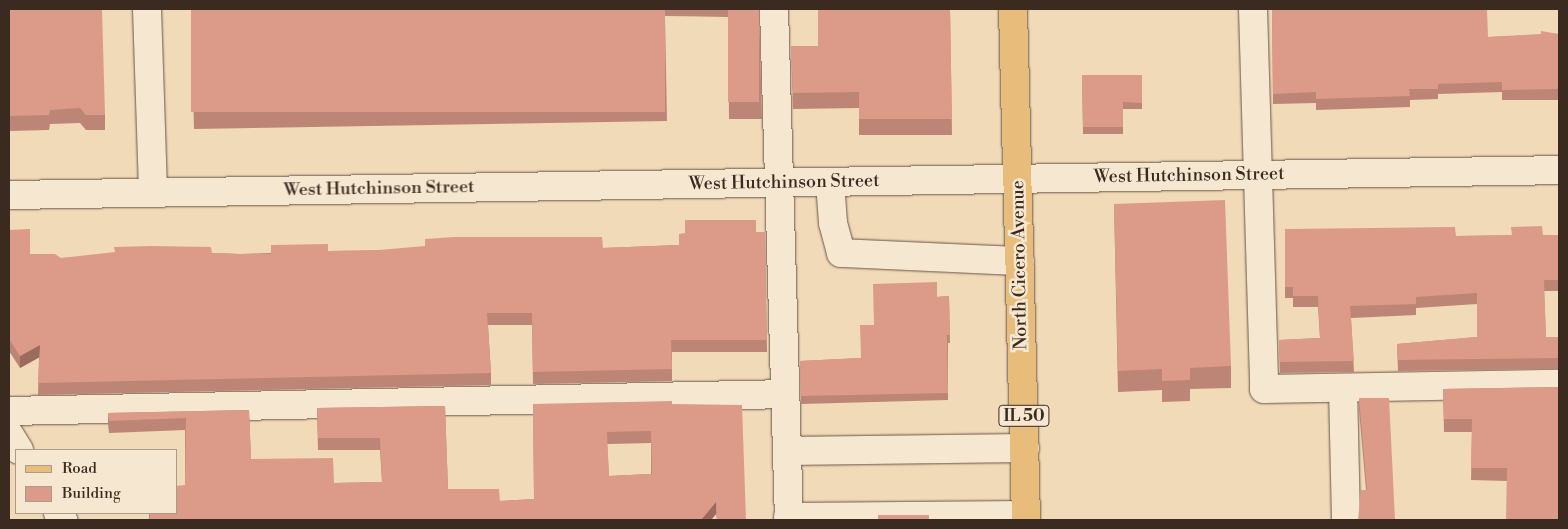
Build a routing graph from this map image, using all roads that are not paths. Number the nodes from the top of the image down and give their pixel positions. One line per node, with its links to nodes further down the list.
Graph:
1 (147, 9): 10 (street)
2 (774, 9): 9 (street)
3 (1013, 9): 7 (main road, North Cicero Avenue / IL 50)
4 (1252, 9): 6 (street)
5 (1559, 170): 6 (street, West Hutchinson Street)
6 (1258, 175): 7 (street, West Hutchinson Street); 14 (street)
7 (1018, 179): 8 (street, West Hutchinson Street); 12 (main road, North Cicero Avenue / IL 50)
8 (830, 182): 9 (street, West Hutchinson Street); 12 (street)
9 (780, 183): 10 (street, West Hutchinson Street); 15 (street)
10 (153, 193): 11 (street, West Hutchinson Street)
11 (9, 195)
12 (1020, 261): 18 (main road, North Cicero Avenue / IL 50)
13 (1559, 384): 14 (street)
14 (1343, 388): 23 (street)
15 (785, 394): 16 (street); 20 (street)
16 (9, 411)
17 (9, 434): 19 (street)
18 (1025, 448): 20 (street); 21 (main road, North Cicero Avenue / IL 50)
19 (18, 449)
20 (787, 451): 22 (street)
21 (1026, 518): 22 (street)
22 (788, 519)
23 (1346, 520)

